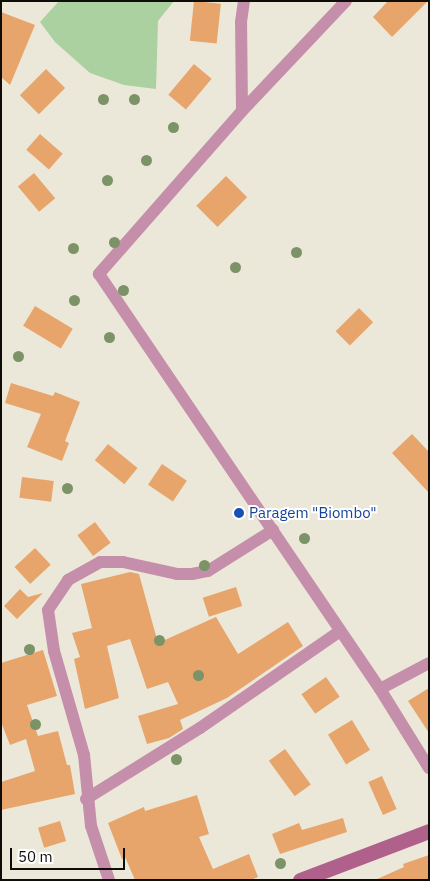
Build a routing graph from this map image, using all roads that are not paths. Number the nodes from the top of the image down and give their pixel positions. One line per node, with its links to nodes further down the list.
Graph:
1 (244, 1): 3 (street)
2 (346, 1): 3 (street)
3 (242, 111): 4 (street)
4 (273, 530): 5 (street); 9 (street)
5 (340, 631): 7 (street); 9 (street)
6 (429, 663): 7 (street)
7 (380, 689): 8 (street)
8 (429, 768)
9 (86, 799): 11 (street)
10 (429, 831): 12 (main road)
11 (109, 880)
12 (300, 880)

